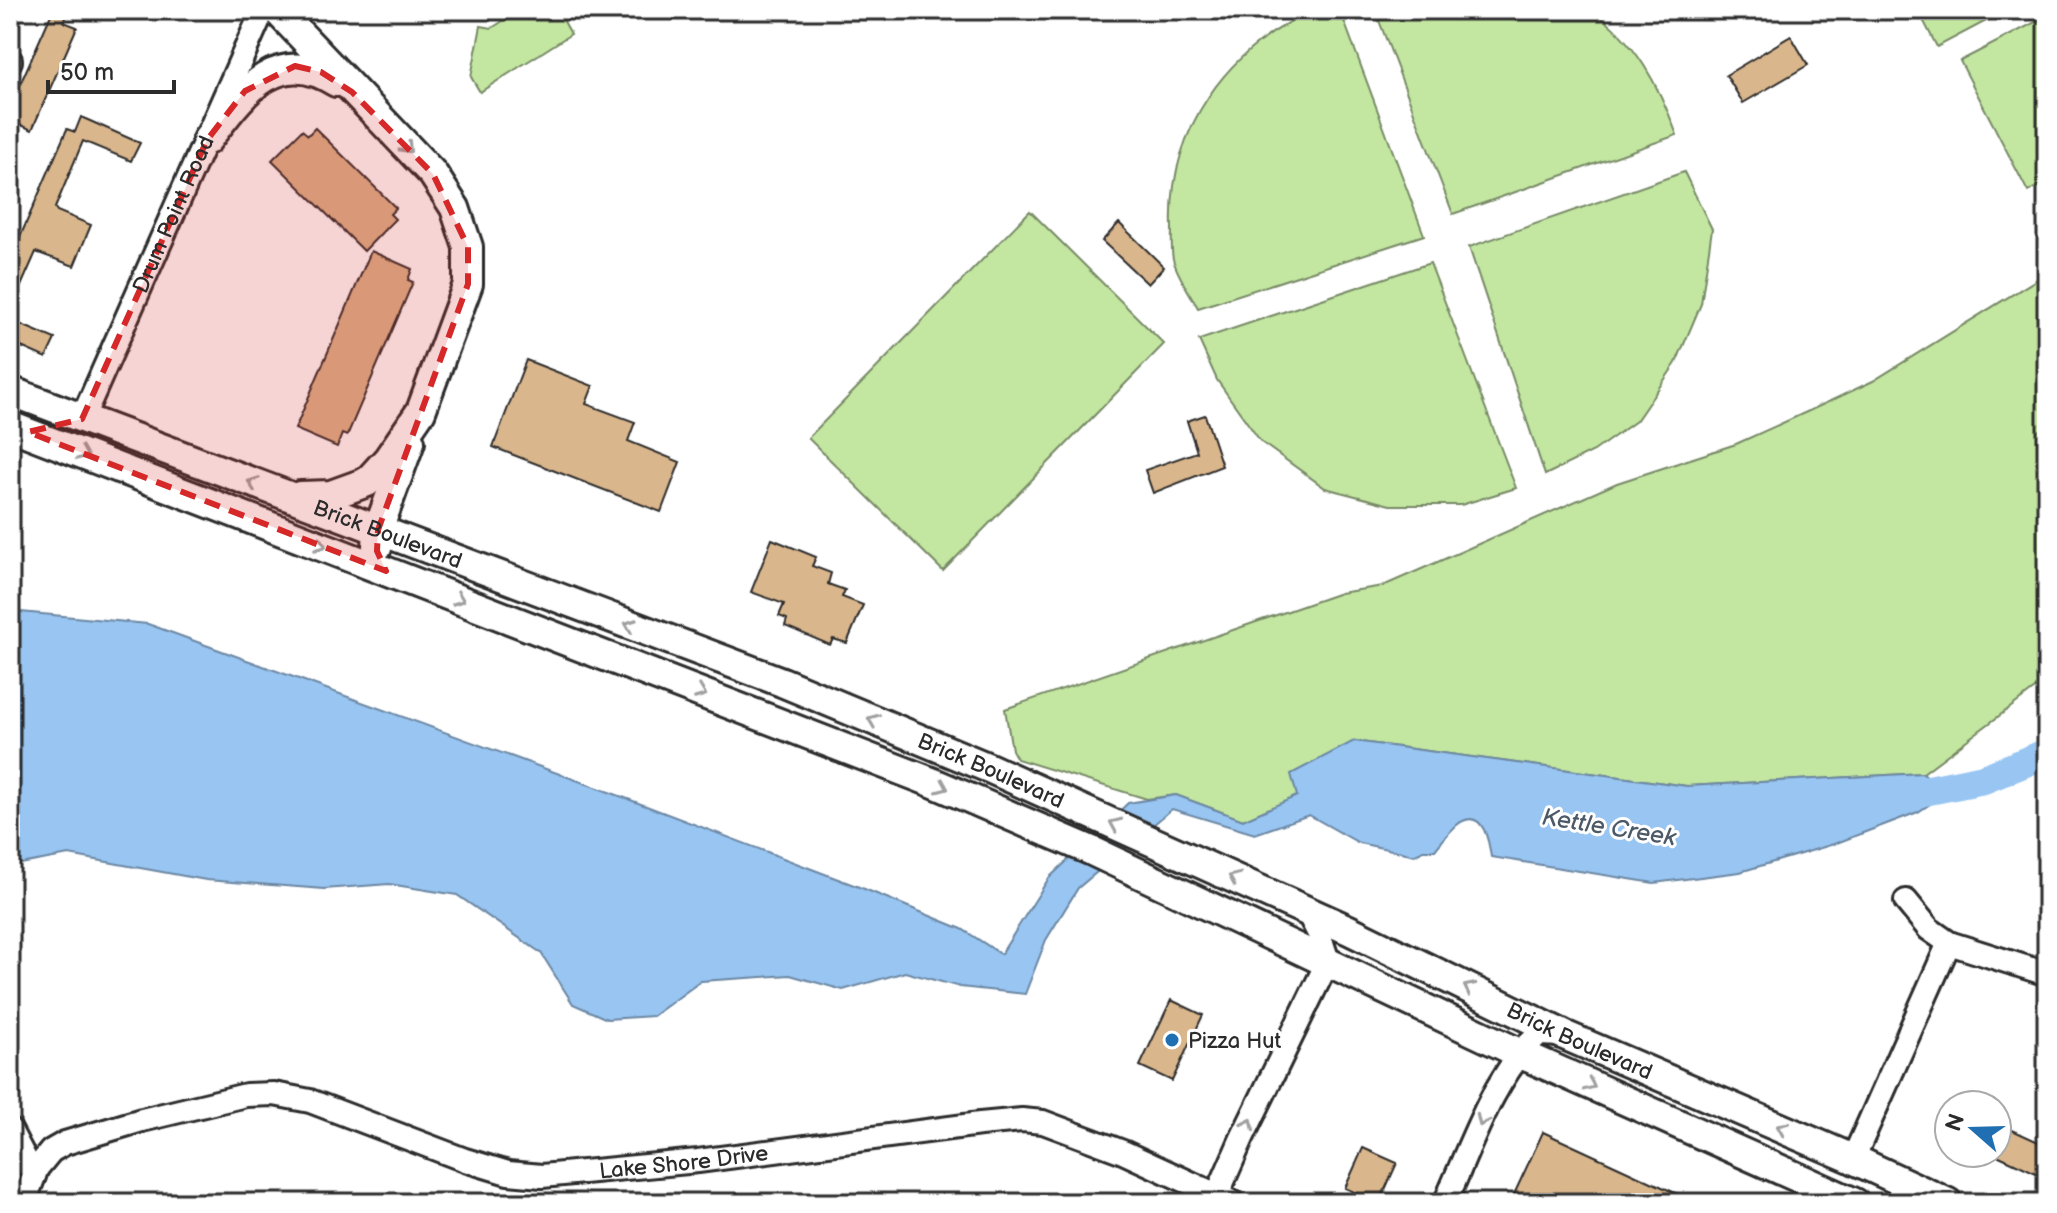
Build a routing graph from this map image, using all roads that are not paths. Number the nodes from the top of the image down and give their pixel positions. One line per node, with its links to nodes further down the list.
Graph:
1 (263, 10): 4 (street, Drum Point Road)
2 (277, 10): 3 (main road)
3 (352, 92): 4 (main road); 6 (main road, one-way to 6)
4 (207, 140): 7 (street, Drum Point Road)
5 (10, 391): 7 (main road, Brick Boulevard)
6 (421, 411): 9 (main road); 10 (main road)
7 (82, 419): 8 (main road); 9 (main road, Brick Boulevard, one-way to 7)
8 (19, 429): 11 (main road, Brick Boulevard, one-way to 11)
9 (287, 496): 10 (main road, Brick Boulevard)
10 (378, 530): 11 (main road); 13 (main road, Brick Boulevard, one-way to 10)
11 (386, 571): 15 (main road, Brick Boulevard, one-way to 15)
12 (1906, 901): 14 (street)
13 (1307, 911): 15 (street); 17 (main road, Brick Boulevard, one-way to 13)
14 (1949, 943): 16 (street); 20 (street)
15 (1328, 961): 18 (main road, Brick Boulevard); 22 (street, one-way to 15)
16 (2047, 974)
17 (1564, 1035): 18 (street); 20 (main road, Brick Boulevard, one-way to 17)
18 (1519, 1053): 24 (street, one-way to 24); 25 (main road, Brick Boulevard, one-way to 25)
19 (10, 1130): 21 (street)
20 (1853, 1159): 26 (main road, Brick Boulevard)
21 (34, 1176): 22 (street, Lake Shore Drive); 23 (street, Lake Shore Drive)
22 (1226, 1199)
23 (27, 1203)
24 (1445, 1203)
25 (1855, 1203)
26 (1948, 1203)

